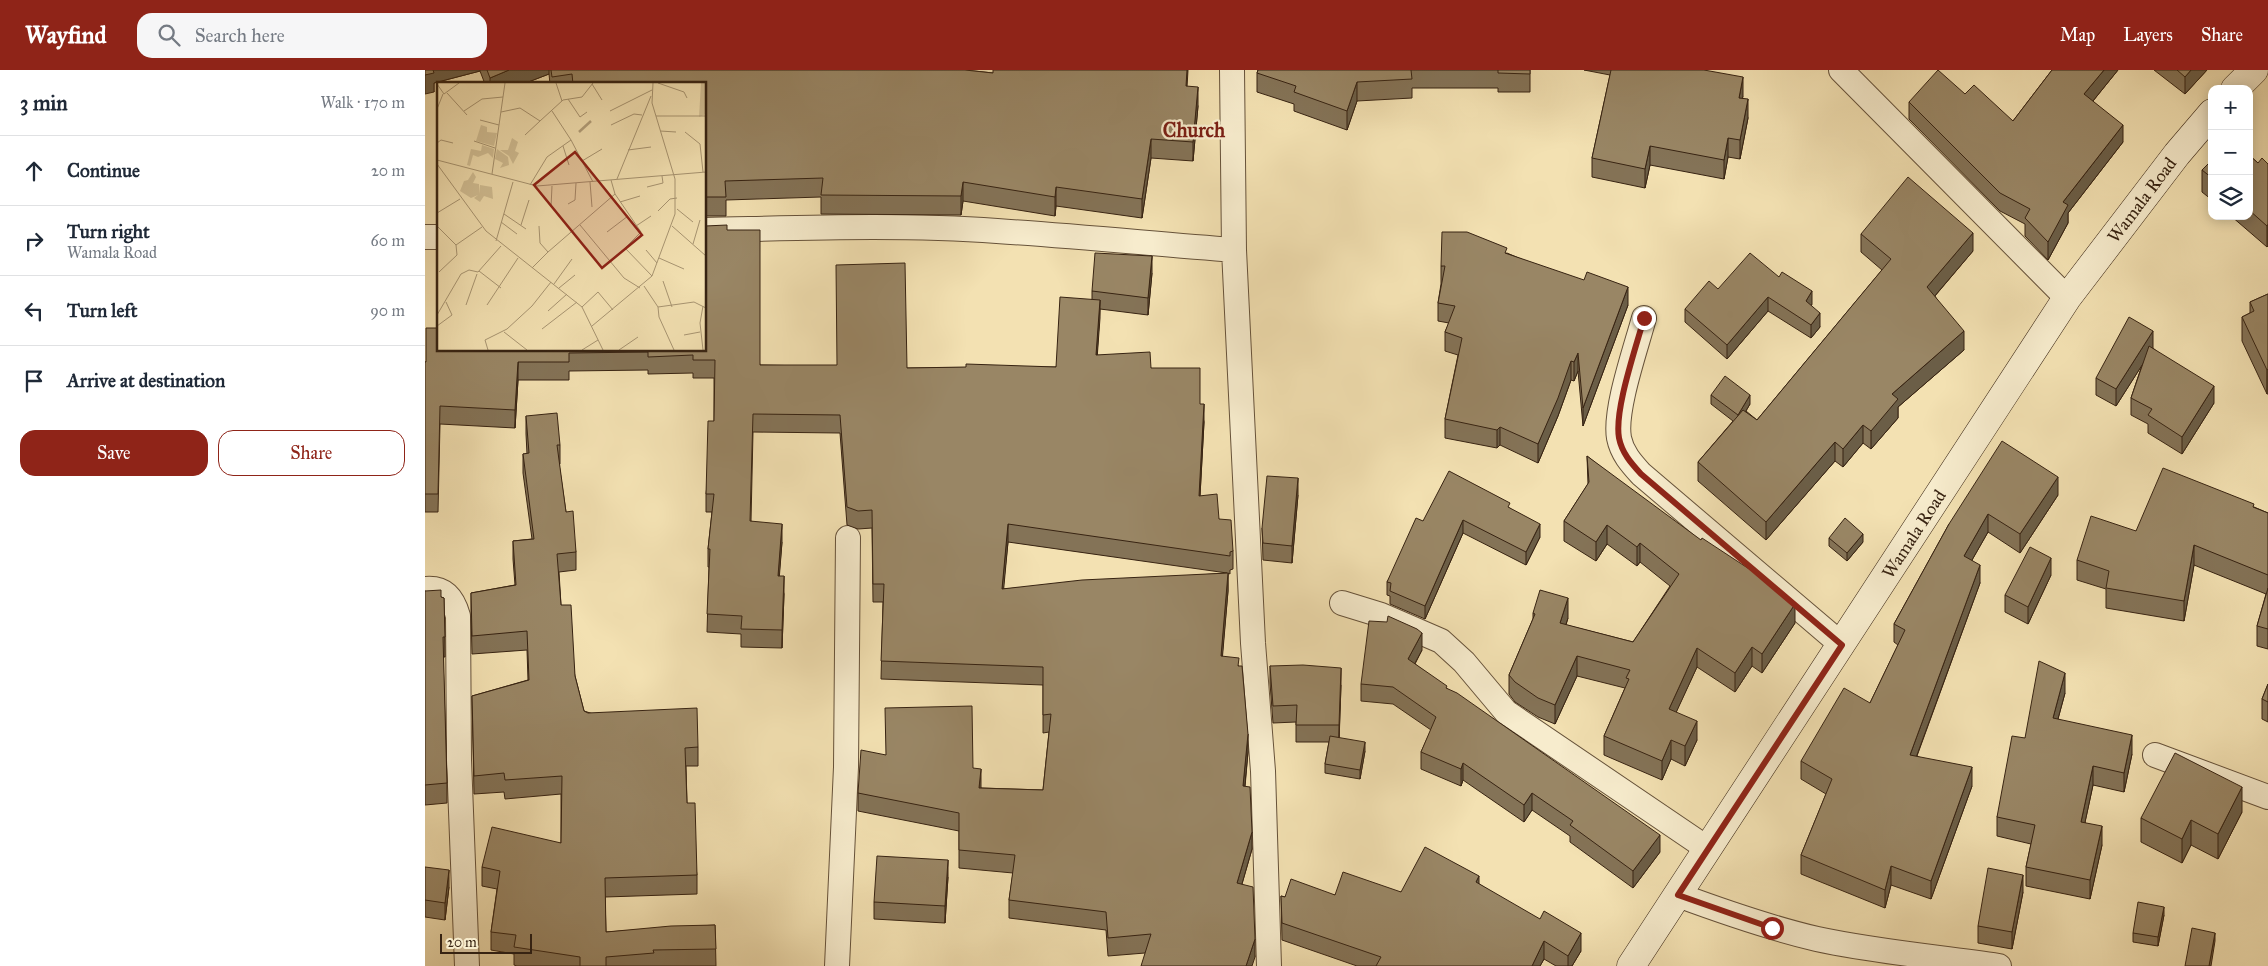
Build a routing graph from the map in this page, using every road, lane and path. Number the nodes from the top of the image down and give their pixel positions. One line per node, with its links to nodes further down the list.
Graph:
1 (1232, 70): 7 (street)
2 (1841, 70): 8 (street)
3 (2254, 70): 4 (street)
4 (2239, 85)
5 (2208, 118): 8 (street, Wamala Road)
6 (706, 230): 7 (street)
7 (1234, 250): 20 (street)
8 (2067, 298): 13 (street, Wamala Road)
9 (1644, 318): 13 (street)
10 (848, 538): 19 (street)
11 (425, 589): 18 (street)
12 (1342, 603): 16 (street)
13 (1842, 645): 16 (street, Wamala Road)
14 (2155, 754): 15 (street)
15 (2268, 797)
16 (1708, 849): 17 (street, Wamala Road)
17 (1678, 895): 21 (street, Wamala Road); 22 (street)
18 (467, 966)
19 (837, 966)
20 (1269, 966)
21 (1631, 966)
22 (1999, 966)

